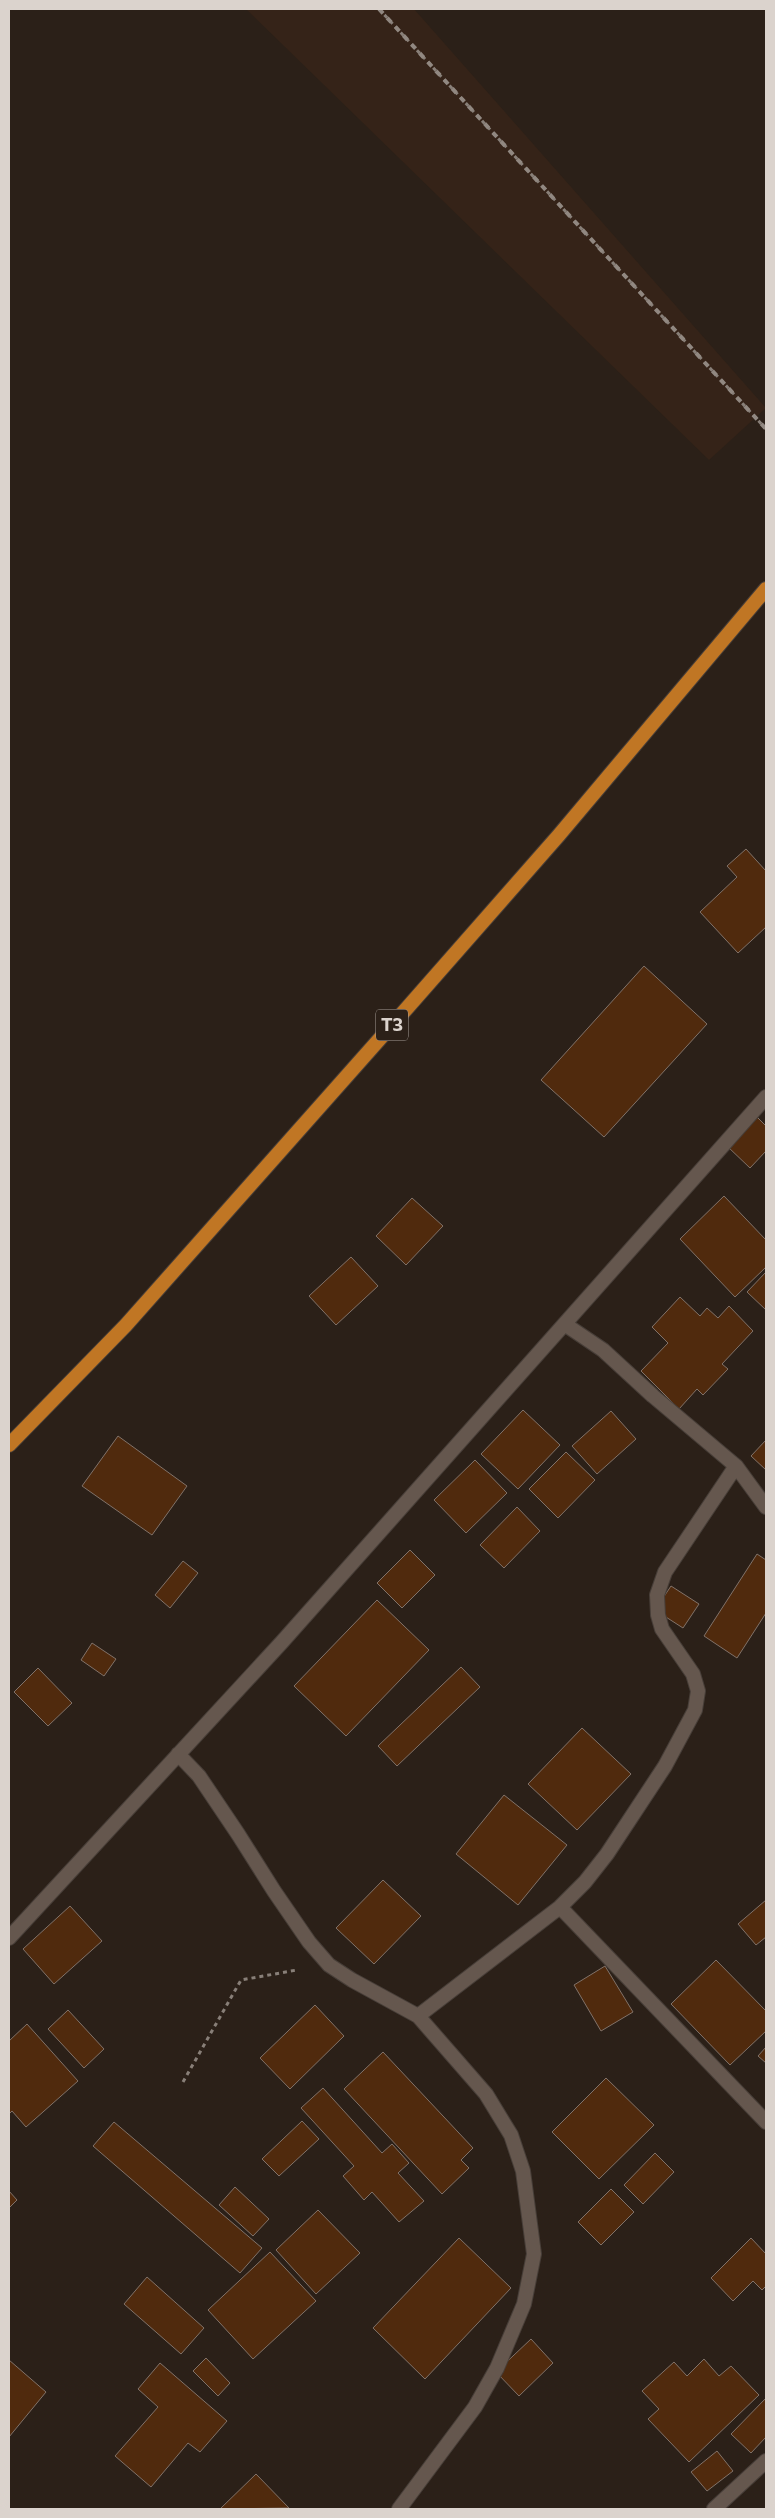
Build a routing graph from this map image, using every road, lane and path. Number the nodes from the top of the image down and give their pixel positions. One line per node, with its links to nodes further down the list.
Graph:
1 (379, 9): 2 (path)
2 (766, 429)
3 (764, 591): 6 (highway, T3)
4 (766, 1100): 5 (street)
5 (566, 1325): 7 (street); 9 (street)
6 (9, 1445)
7 (736, 1466): 8 (street); 10 (street)
8 (766, 1507)
9 (178, 1754): 11 (street); 12 (street)
10 (560, 1907): 13 (street); 15 (street)
11 (9, 1938)
12 (329, 1965): 13 (street); 14 (path)
13 (418, 2016): 17 (street)
14 (183, 2082)
15 (766, 2122)
16 (766, 2460): 18 (street)
17 (399, 2509)
18 (714, 2509)

